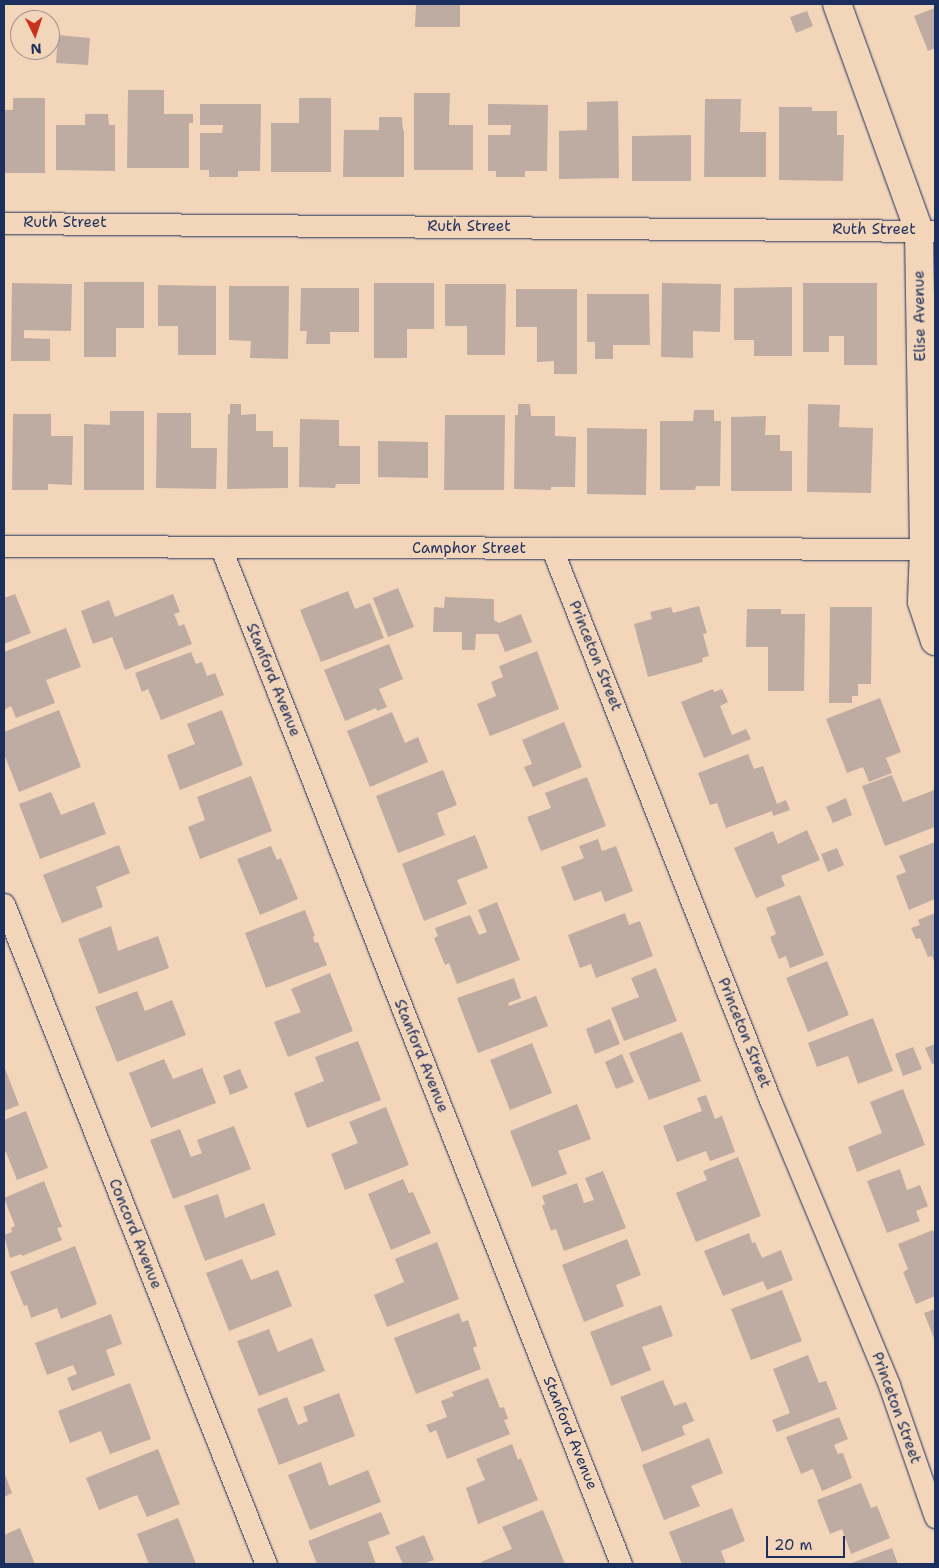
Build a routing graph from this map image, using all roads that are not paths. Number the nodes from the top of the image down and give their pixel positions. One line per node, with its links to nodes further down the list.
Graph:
1 (837, 4): 3 (street, Elise Avenue)
2 (4, 223): 3 (street, Ruth Street)
3 (927, 230): 7 (street, Elise Avenue)
4 (4, 546): 5 (street, Camphor Street)
5 (221, 548): 6 (street, Camphor Street); 12 (street, Stanford Avenue)
6 (552, 549): 7 (street, Camphor Street); 10 (street, Princeton Street)
7 (929, 549): 8 (street, Elise Avenue)
8 (935, 641)
9 (4, 904): 11 (street, Concord Avenue)
10 (935, 1517)
11 (266, 1564)
12 (621, 1564)

